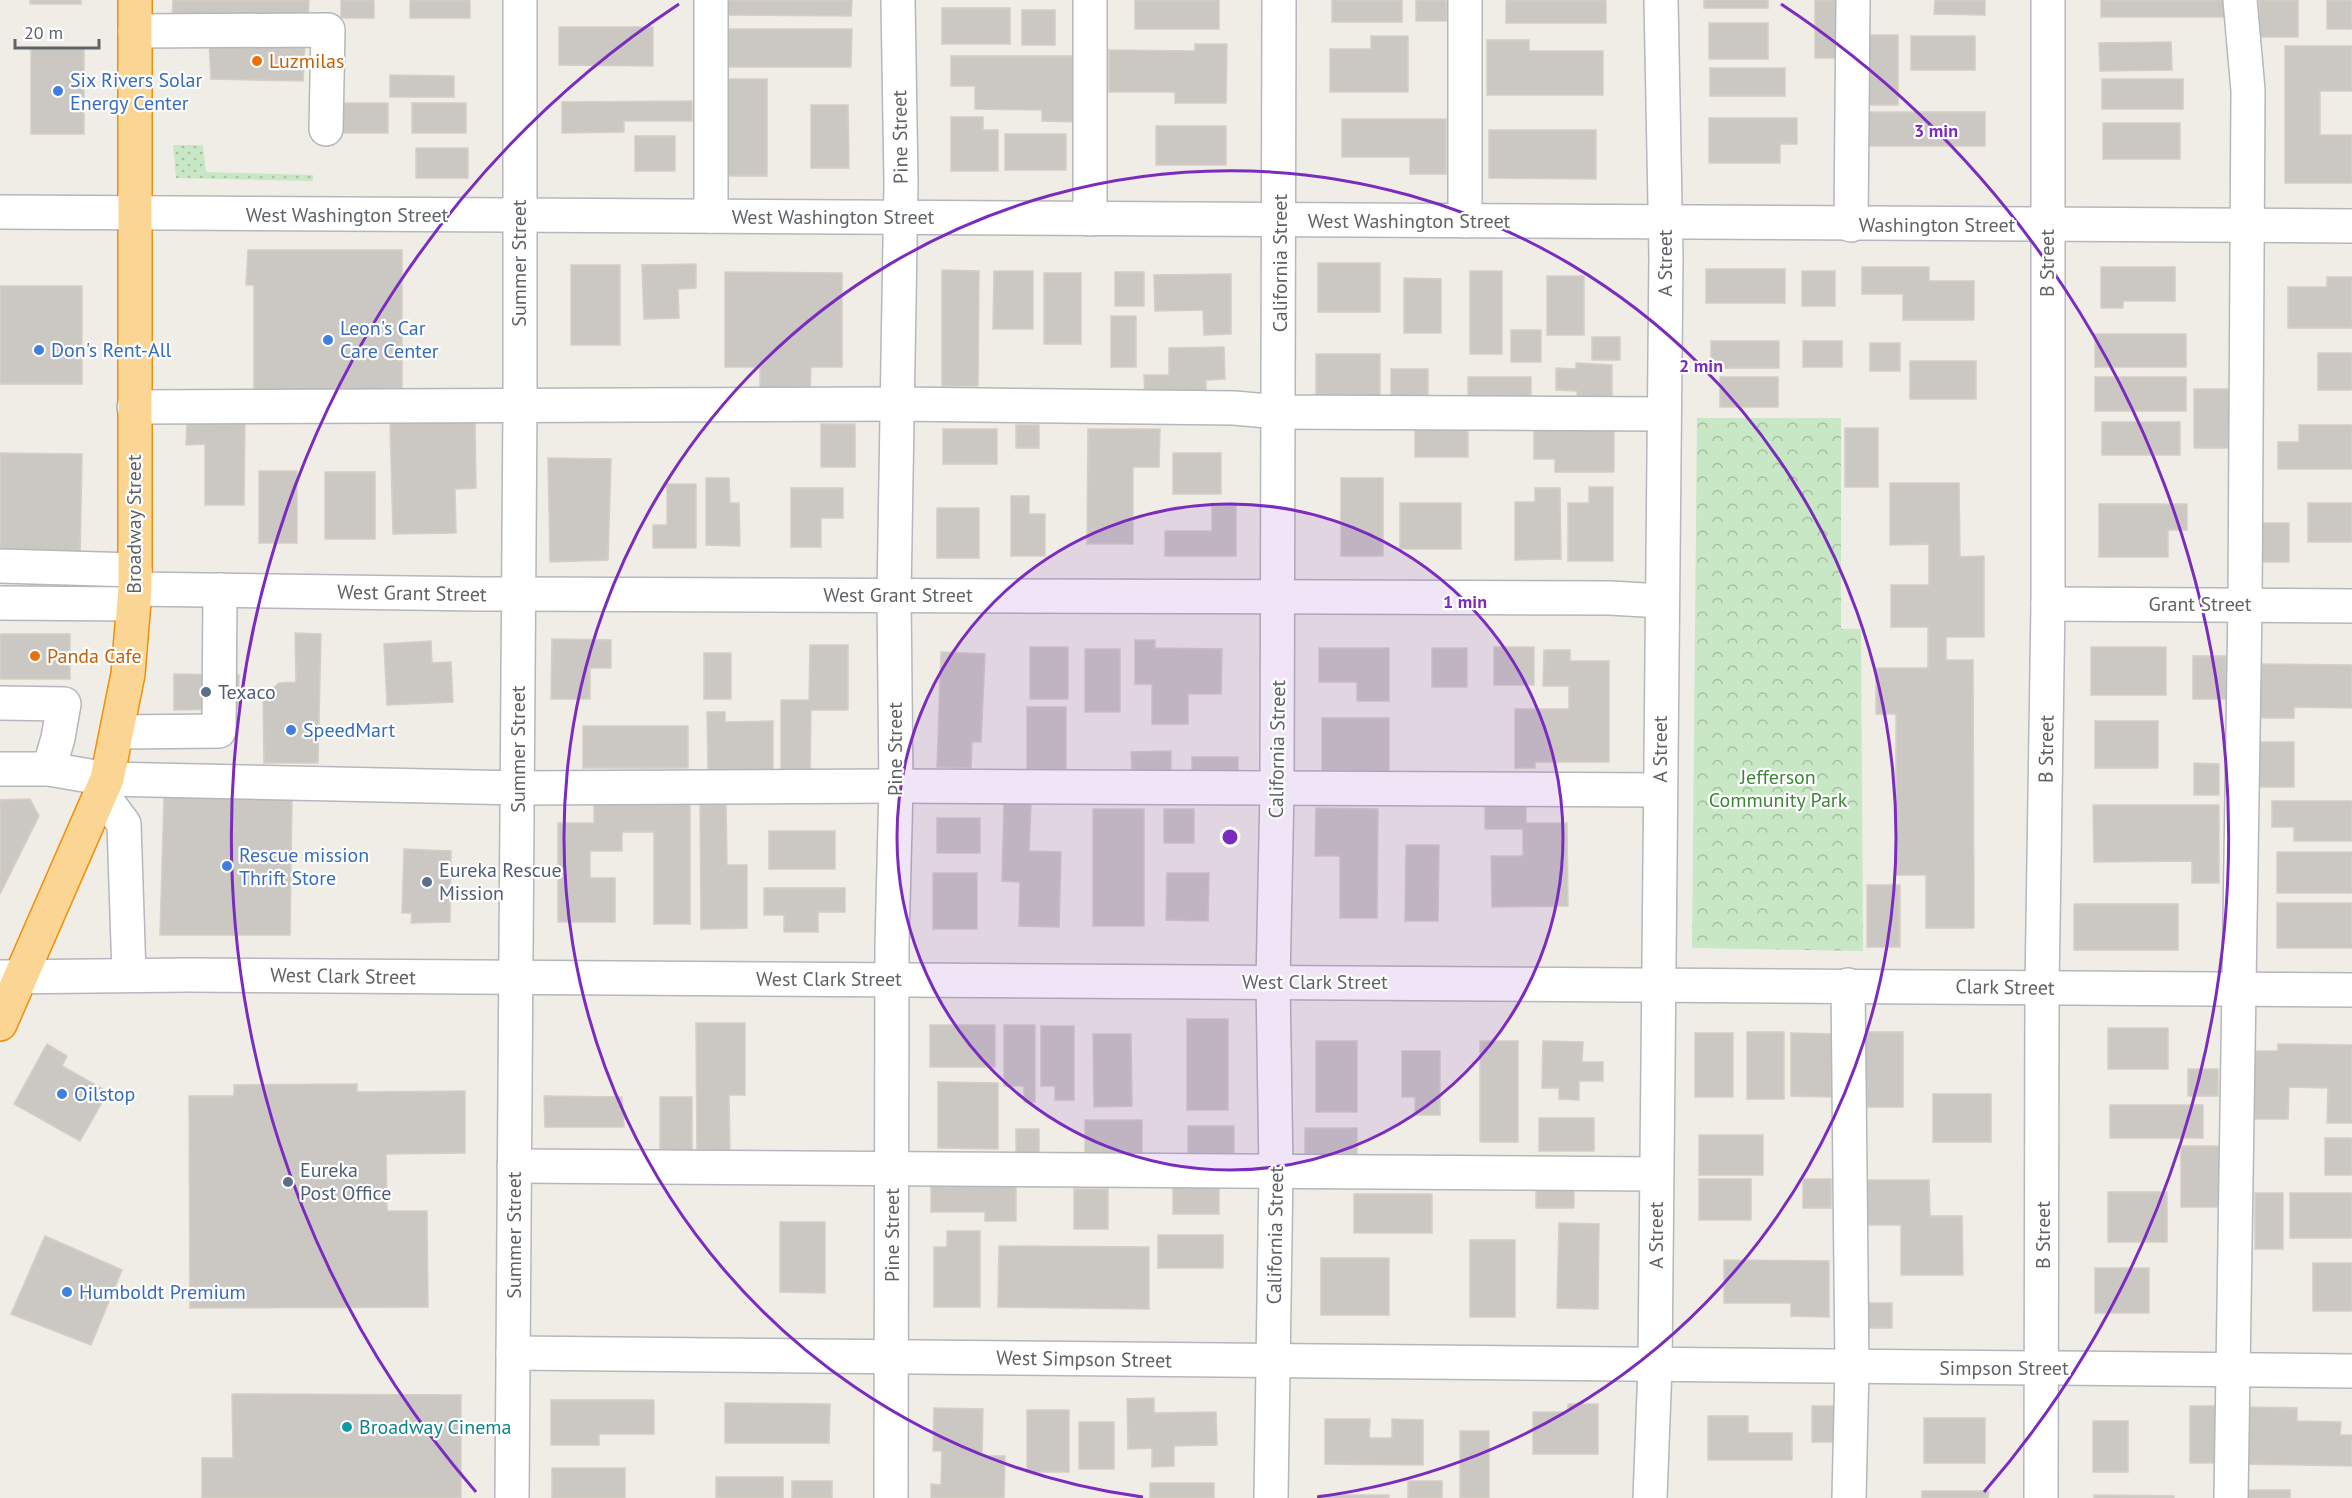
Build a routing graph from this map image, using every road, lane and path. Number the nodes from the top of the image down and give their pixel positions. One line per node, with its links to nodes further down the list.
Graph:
1 (520, 0): 15 (street, Summer Street)
2 (711, 0): 16 (street)
3 (898, 0): 17 (street, Pine Street)
4 (1090, 0): 18 (street)
5 (1280, 0): 19 (street, California Street)
6 (1465, 0): 20 (street)
7 (1661, 0): 21 (street, A Street)
8 (1853, 0): 22 (street)
9 (2048, 0): 23 (street, B Street)
10 (2240, 0): 24 (street)
11 (135, 15): 12 (street); 14 (highway, Broadway Street)
12 (326, 129)
13 (0, 212): 14 (street, West Washington Street)
14 (135, 213): 15 (street, West Washington Street); 28 (highway, Broadway Street)
15 (518, 215): 16 (street, West Washington Street); 26 (street, Summer Street)
16 (711, 216): 17 (street, West Washington Street)
17 (901, 218): 18 (street, West Washington Street); 27 (street, Pine Street)
18 (1090, 219): 19 (street, West Washington Street)
19 (1280, 220): 20 (street, West Washington Street); 29 (street, California Street)
20 (1465, 221): 21 (street, West Washington Street)
21 (1665, 221): 22 (street, Washington Street); 30 (street, A Street)
22 (1851, 225): 23 (street, Washington Street)
23 (2047, 225): 24 (street, Washington Street); 39 (street, B Street)
24 (2246, 226): 25 (street, Washington Street); 40 (street)
25 (2352, 226)
26 (520, 405): 27 (street); 28 (street); 34 (street, Summer Street)
27 (898, 405): 29 (street); 35 (street, Pine Street)
28 (134, 407): 32 (highway, Broadway Street)
29 (1279, 412): 30 (street); 36 (street, California Street)
30 (1663, 414): 37 (street, A Street)
31 (0, 566): 32 (street)
32 (135, 588): 33 (street, West Grant Street); 38 (street); 43 (highway, Broadway Street)
33 (220, 590): 34 (street, West Grant Street); 43 (street)
34 (518, 593): 35 (street, West Grant Street); 48 (street, Summer Street)
35 (894, 595): 36 (street, West Grant Street); 47 (street, Pine Street)
36 (1278, 597): 37 (street, West Grant Street); 49 (street, California Street)
37 (1661, 601): 50 (street, A Street)
38 (0, 603)
39 (2048, 604): 40 (street, Grant Street); 58 (street, B Street)
40 (2245, 604): 41 (street, Grant Street); 59 (street)
41 (2352, 606)
42 (0, 704): 45 (street)
43 (118, 732): 46 (highway, Broadway Street)
44 (0, 769): 45 (street)
45 (49, 769): 46 (street)
46 (104, 786): 48 (street); 51 (street); 52 (highway, Broadway Street)
47 (896, 786): 48 (street); 49 (street); 54 (street, Pine Street)
48 (518, 788): 53 (street, Summer Street)
49 (1277, 790): 50 (street); 55 (street, California Street)
50 (1660, 790): 56 (street, A Street)
51 (129, 975): 52 (street, West Clark Street); 53 (street, West Clark Street)
52 (11, 977): 61 (highway, Broadway Street)
53 (517, 978): 54 (street, West Clark Street); 62 (street, Summer Street)
54 (892, 979): 55 (street, West Clark Street); 63 (street, Pine Street)
55 (1274, 982): 56 (street, West Clark Street); 64 (street, California Street)
56 (1658, 985): 57 (street, Clark Street); 65 (street, A Street)
57 (1848, 985): 58 (street, Clark Street); 70 (street)
58 (2042, 988): 59 (street, Clark Street); 71 (street, B Street)
59 (2237, 989): 60 (street, Clark Street); 72 (street)
60 (2352, 990)
61 (0, 1024)
62 (514, 1166): 63 (street); 66 (street, Summer Street)
63 (892, 1167): 64 (street); 67 (street, Pine Street)
64 (1276, 1170): 65 (street); 68 (street, California Street)
65 (1656, 1174): 69 (street, A Street)
66 (513, 1353): 67 (street, West Simpson Street); 74 (street, Summer Street)
67 (891, 1357): 68 (street, West Simpson Street); 75 (street, Pine Street)
68 (1274, 1361): 69 (street, West Simpson Street); 76 (street, California Street)
69 (1655, 1366): 70 (street, Simpson Street); 77 (street, A Street)
70 (1852, 1367): 71 (street, Simpson Street); 78 (street)
71 (2043, 1369): 72 (street, Simpson Street); 79 (street, B Street)
72 (2231, 1370): 73 (street, Simpson Street); 80 (street)
73 (2352, 1371)
74 (512, 1498)
75 (891, 1498)
76 (1271, 1498)
77 (1650, 1498)
78 (1849, 1498)
79 (2041, 1498)
80 (2231, 1498)

